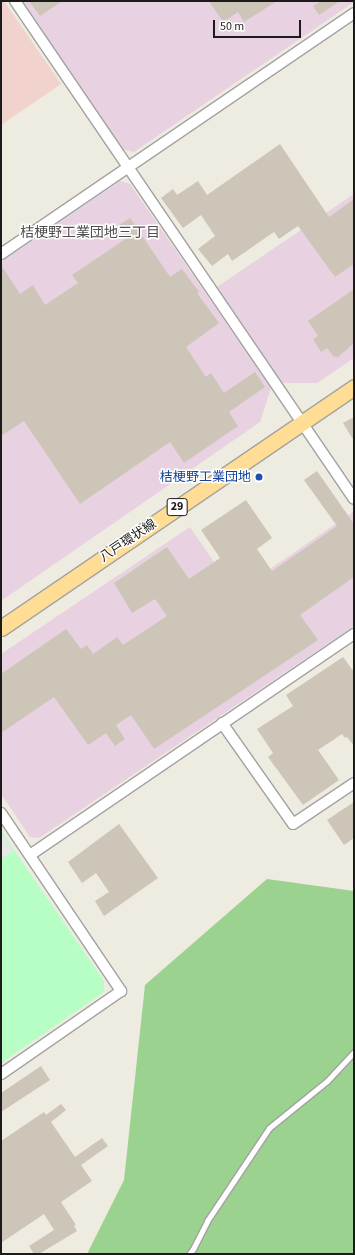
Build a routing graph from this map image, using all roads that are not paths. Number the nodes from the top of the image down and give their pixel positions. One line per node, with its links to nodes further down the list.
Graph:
1 (14, 1): 3 (street)
2 (354, 13): 3 (street)
3 (127, 168): 4 (street); 6 (street)
4 (1, 254)
5 (354, 386): 6 (main road, 八戸環状線 / 29)
6 (301, 423): 7 (street); 8 (main road, 八戸環状線 / 29)
7 (354, 499)
8 (1, 628)
9 (354, 634): 10 (street)
10 (222, 723): 11 (street); 13 (street)
11 (354, 783)
12 (1, 813): 13 (street)
13 (30, 855): 15 (street)
14 (354, 1052): 16 (lane)
15 (1, 1074)
16 (191, 1254)

